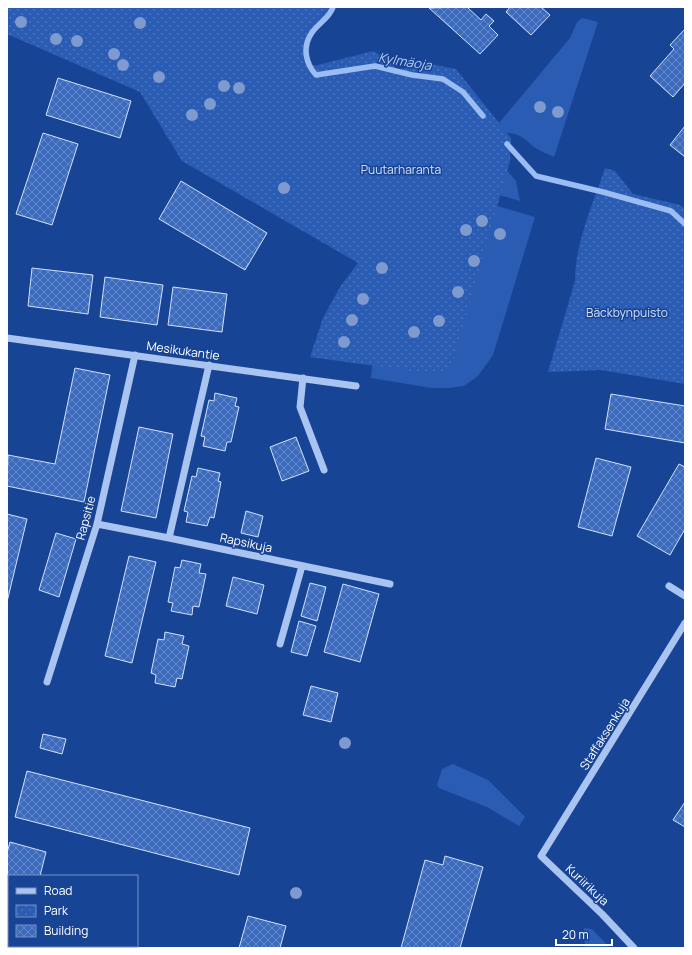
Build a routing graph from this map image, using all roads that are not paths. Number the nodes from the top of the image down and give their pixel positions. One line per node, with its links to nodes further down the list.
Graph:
1 (7, 338): 2 (street, Mesikukantie)
2 (135, 355): 3 (street, Mesikukantie); 7 (street, Rapsitie)
3 (209, 365): 4 (street, Mesikukantie); 8 (street)
4 (303, 378): 5 (street, Mesikukantie); 6 (street)
5 (356, 386)
6 (324, 470)
7 (97, 524): 8 (street, Rapsikuja); 15 (street, Rapsitie)
8 (169, 538): 9 (street, Rapsikuja)
9 (302, 566): 10 (street, Rapsikuja); 14 (street)
10 (390, 584)
11 (670, 586): 12 (street)
12 (685, 596)
13 (685, 623): 16 (street, Staffaksenkuja)
14 (280, 644)
15 (47, 682)
16 (541, 856): 17 (street, Kuriirikuja)
17 (634, 948)

